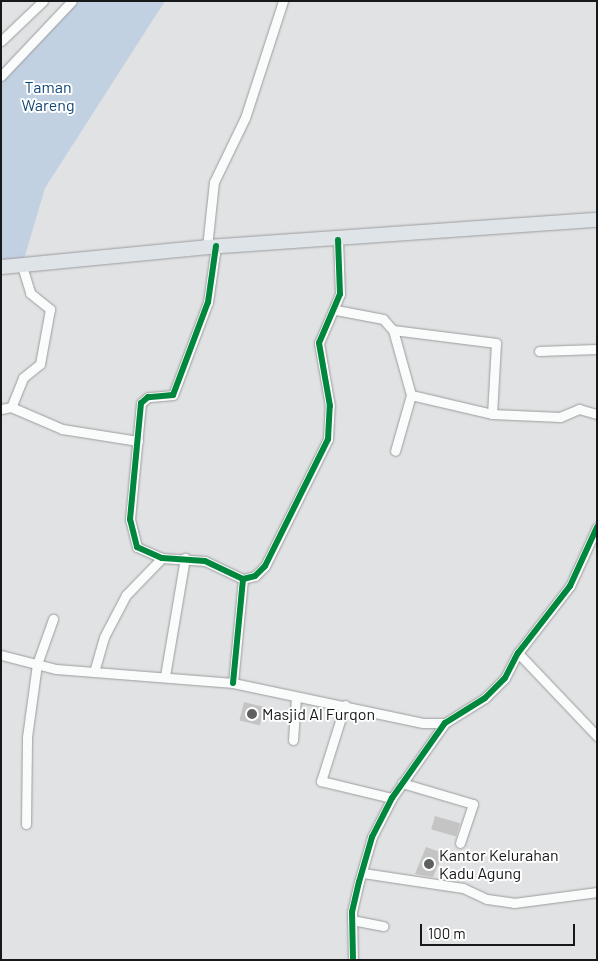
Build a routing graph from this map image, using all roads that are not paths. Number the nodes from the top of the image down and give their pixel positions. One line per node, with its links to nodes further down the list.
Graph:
1 (44, 1): 4 (street)
2 (72, 1): 5 (street)
3 (283, 1): 8 (street)
4 (1, 41)
5 (1, 76)
6 (597, 220): 7 (main road)
7 (338, 240): 8 (main road); 11 (street)
8 (212, 247): 9 (main road); 20 (street)
9 (22, 266): 10 (main road); 16 (street)
10 (1, 267)
11 (336, 310): 12 (street); 26 (street)
12 (393, 330): 15 (street); 18 (street)
13 (597, 349): 14 (street)
14 (539, 351)
15 (411, 395): 18 (street); 21 (street)
16 (11, 407): 17 (street); 20 (street)
17 (1, 408)
18 (492, 414): 19 (street)
19 (597, 414)
20 (138, 440): 24 (street)
21 (396, 451)
22 (597, 527): 23 (street)
23 (593, 553): 28 (street)
24 (162, 558): 25 (street); 31 (street)
25 (185, 558): 26 (street); 32 (street)
26 (243, 579): 33 (street)
27 (53, 619): 30 (street)
28 (518, 652): 36 (street); 37 (street)
29 (1, 655): 30 (street)
30 (36, 664): 31 (street); 41 (street)
31 (94, 672): 32 (street)
32 (165, 676): 33 (street)
33 (233, 683): 34 (street)
34 (296, 697): 35 (street); 38 (street)
35 (345, 705): 36 (street); 40 (street)
36 (445, 723): 39 (street)
37 (597, 736)
38 (294, 740)
39 (402, 783): 40 (street); 42 (street)
40 (392, 798): 43 (street)
41 (26, 824)
42 (460, 843)
43 (363, 873): 44 (street); 45 (street)
44 (597, 892)
45 (352, 920): 46 (street); 47 (street)
46 (383, 926)
47 (353, 960)

